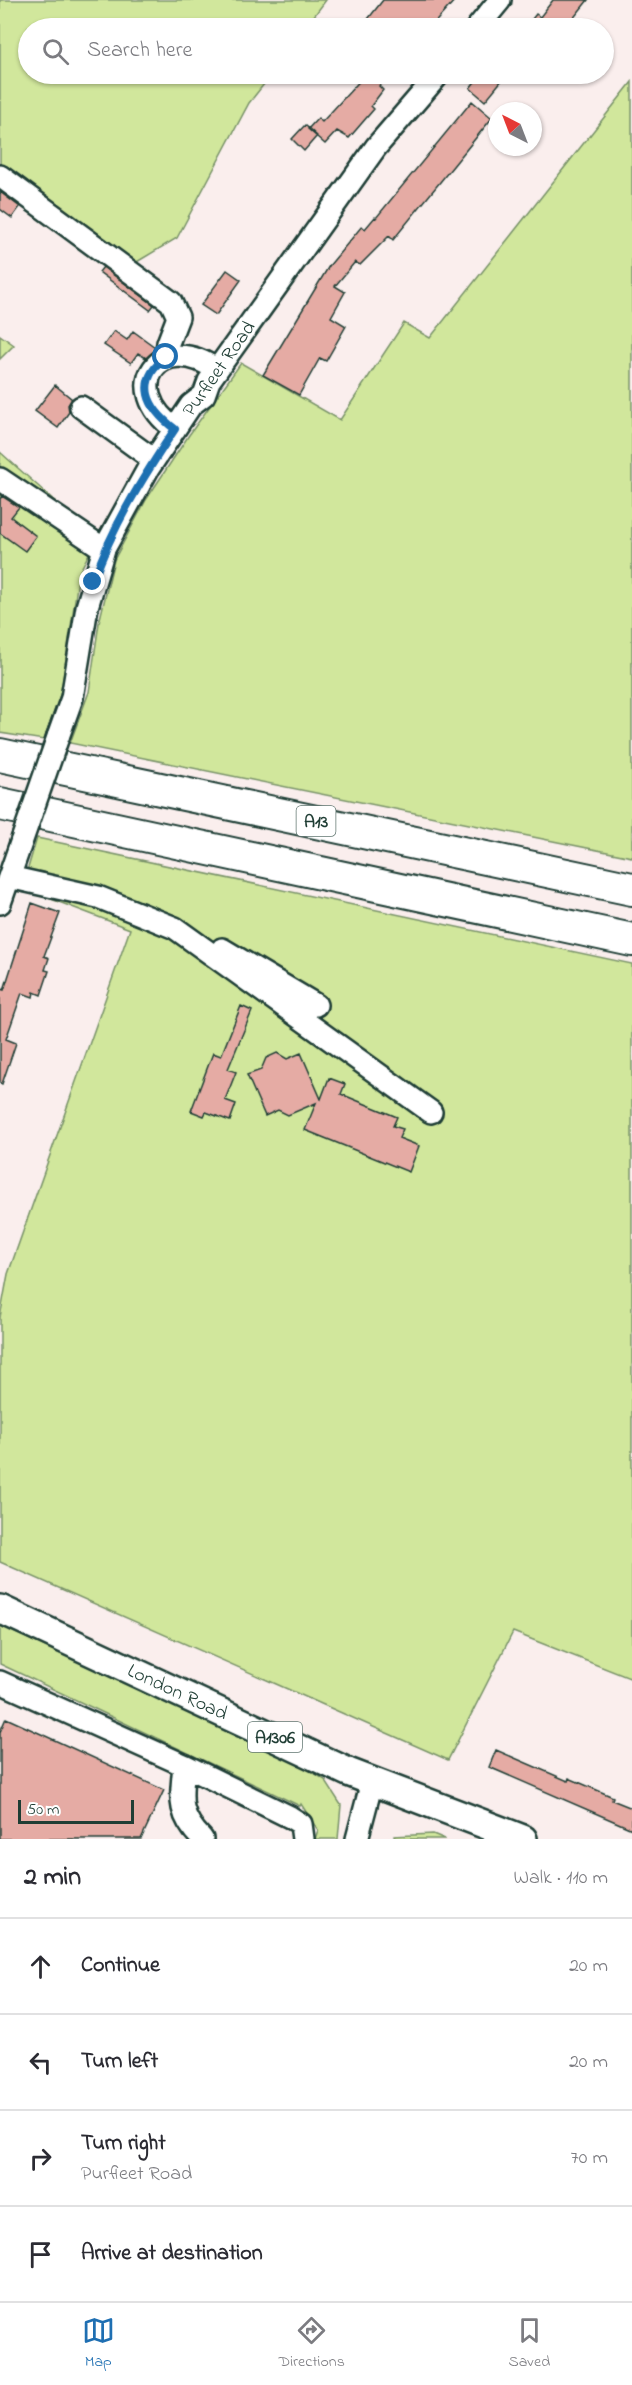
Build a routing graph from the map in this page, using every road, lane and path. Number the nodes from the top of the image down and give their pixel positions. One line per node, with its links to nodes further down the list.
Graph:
1 (500, 0): 2 (street)
2 (485, 18)
3 (430, 84): 6 (street, Purfleet Road)
4 (0, 176): 5 (street)
5 (166, 357): 6 (street); 8 (street)
6 (217, 370): 8 (street, Purfleet Road)
7 (81, 407): 9 (street)
8 (175, 429): 9 (street, Purfleet Road)
9 (154, 460): 11 (street, Purfleet Road)
10 (0, 479): 11 (street)
11 (104, 549): 14 (street, Purfleet Road, bridge)
12 (0, 755): 15 (highway, A13)
13 (0, 804): 18 (highway)
14 (9, 877): 16 (street, Purfleet Road); 17 (street)
15 (632, 889)
16 (0, 903)
17 (175, 928): 19 (street); 20 (street)
18 (632, 940)
19 (316, 1005)
20 (431, 1112)
21 (0, 1609): 24 (main road, London Road / A1306)
22 (0, 1682): 23 (street)
23 (184, 1765): 25 (street); 26 (street)
24 (372, 1782): 27 (street); 28 (main road, London Road / A1306)
25 (202, 1839)
26 (303, 1839)
27 (357, 1839)
28 (523, 1839)

